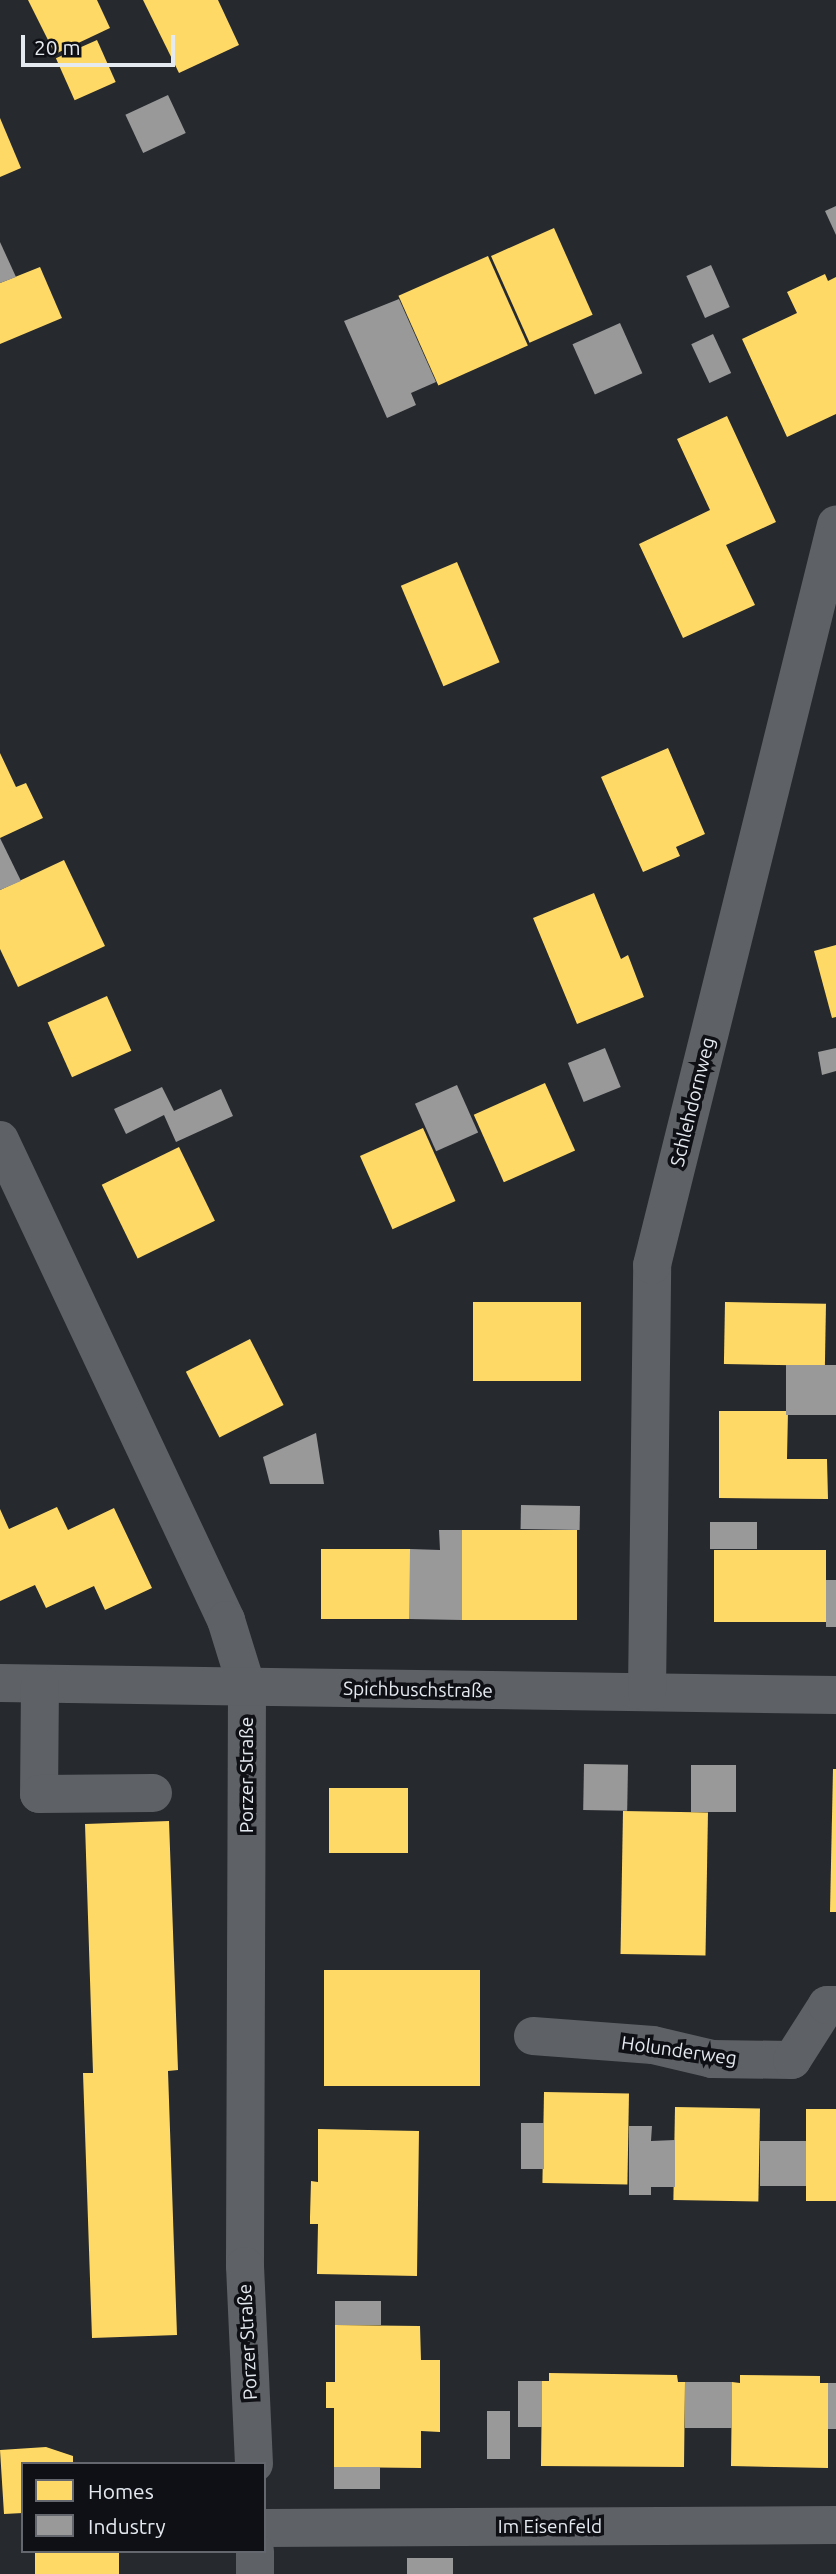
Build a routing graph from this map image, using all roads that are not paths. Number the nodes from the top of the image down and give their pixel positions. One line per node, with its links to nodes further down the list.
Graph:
1 (836, 525): 6 (street, Schlehdornweg)
2 (0, 1140): 5 (street, Porzer Straße)
3 (0, 1683): 4 (street, Spichbuschstraße)
4 (40, 1684): 5 (street, Spichbuschstraße); 8 (street)
5 (247, 1688): 6 (street, Spichbuschstraße); 11 (street, Porzer Straße)
6 (647, 1692): 7 (street, Spichbuschstraße)
7 (836, 1695)
8 (153, 1793)
9 (836, 2005): 10 (street, Holunderweg)
10 (533, 2036)
11 (254, 2462)
12 (836, 2525): 13 (street, Im Eisenfeld)
13 (266, 2528)
14 (255, 2553): 15 (street)
15 (255, 2574)

